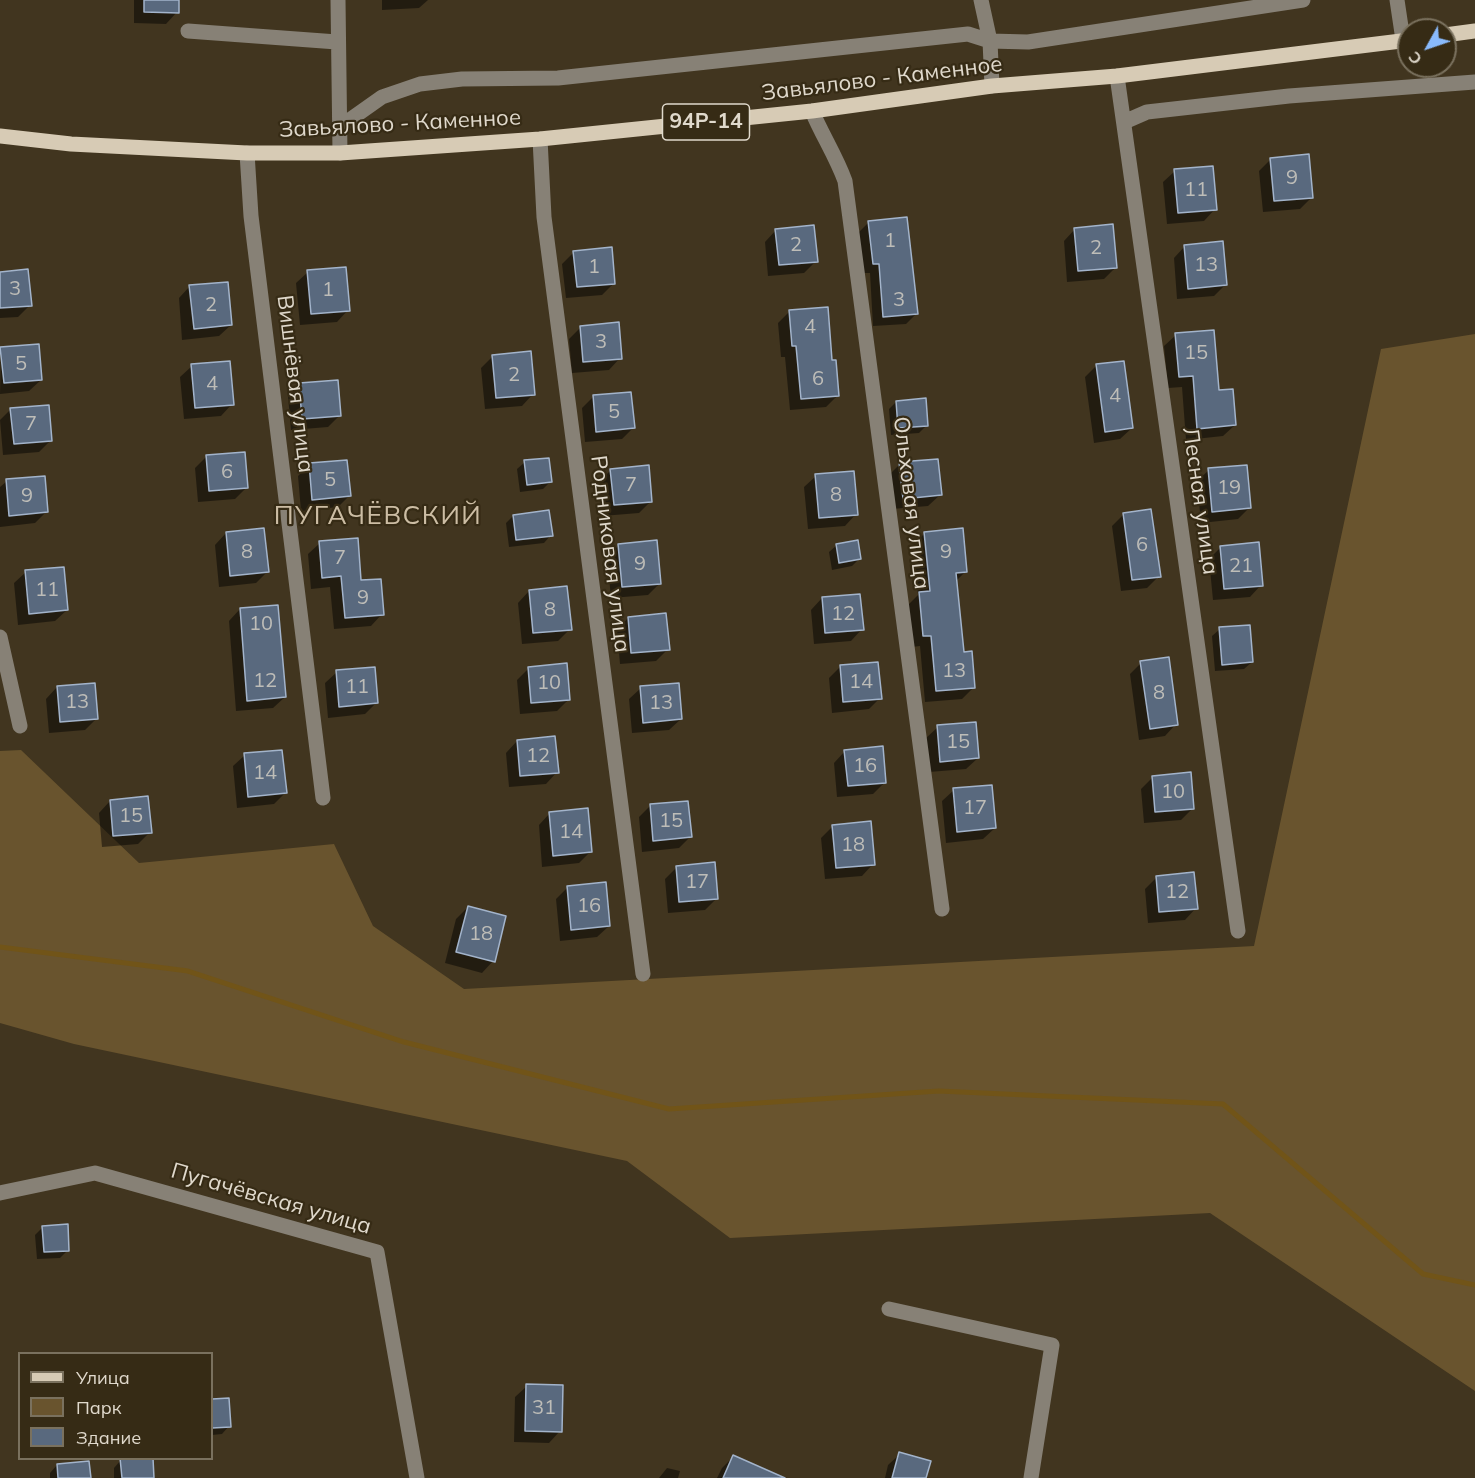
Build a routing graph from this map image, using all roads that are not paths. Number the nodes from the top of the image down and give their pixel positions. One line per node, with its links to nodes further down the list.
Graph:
1 (338, 0): 11 (street)
2 (981, 0): 9 (street)
3 (1303, 0): 9 (street)
4 (1396, 0): 5 (street)
5 (1400, 18)
6 (188, 31): 11 (street)
7 (1475, 31): 8 (main road)
8 (1457, 33)
9 (990, 41): 14 (street); 17 (street)
10 (1397, 41): 12 (main road, Завьялово - Каменное / 94Р-14)
11 (337, 42): 17 (street)
12 (1118, 76): 14 (main road, Завьялово - Каменное / 94Р-14); 16 (street, Лесная улица)
13 (1475, 82): 16 (street)
14 (992, 86): 15 (main road, Завьялово - Каменное / 94Р-14)
15 (812, 111): 19 (main road, Завьялово - Каменное / 94Р-14); 25 (street, Ольховая улица)
16 (1124, 122): 26 (street, Лесная улица)
17 (341, 126): 21 (street)
18 (0, 136): 20 (main road, Завьялово - Каменное / 94Р-14)
19 (540, 139): 21 (main road, Завьялово - Каменное / 94Р-14); 27 (street, Родниковая улица)
20 (247, 153): 21 (main road, Завьялово - Каменное / 94Р-14); 24 (street, Вишнёвая улица)
21 (340, 153)
22 (0, 637): 23 (street)
23 (20, 726)
24 (323, 798)
25 (942, 909)
26 (1238, 931)
27 (643, 974)
28 (0, 1193): 30 (street, Пугачёвская улица)
29 (889, 1309): 31 (street)
30 (417, 1478)
31 (1031, 1478)

